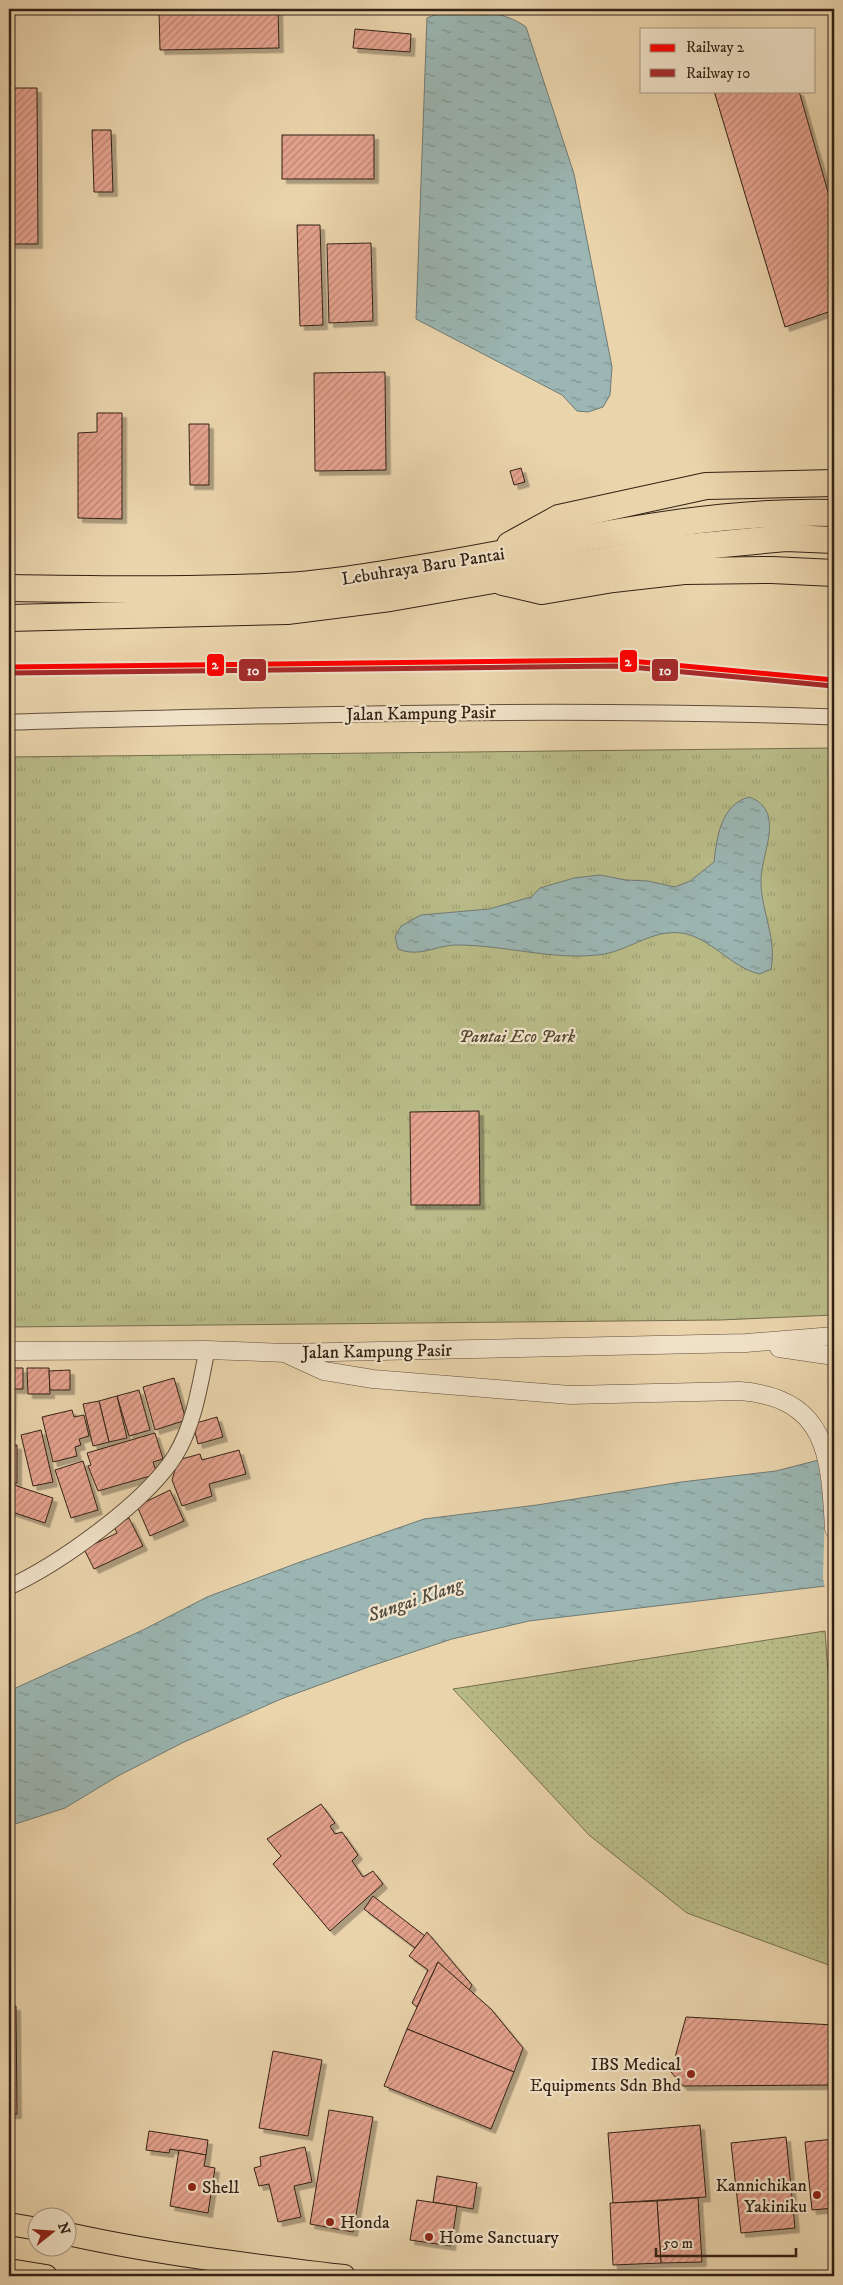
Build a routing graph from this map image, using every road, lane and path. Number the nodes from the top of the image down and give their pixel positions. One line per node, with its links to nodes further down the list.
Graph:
1 (834, 483): 4 (highway)
2 (834, 513): 4 (highway, Lebuhraya Baru Pantai)
3 (834, 540): 4 (highway, Lebuhraya Baru Pantai)
4 (491, 568): 5 (highway); 6 (highway, Lebuhraya Baru Pantai); 7 (highway, Lebuhraya Baru Pantai)
5 (834, 573)
6 (9, 588)
7 (9, 618)
8 (834, 717): 9 (street, Jalan Kampung Pasir)
9 (9, 722)
10 (834, 1336): 11 (street)
11 (746, 1343): 14 (street, Jalan Kampung Pasir); 15 (street)
12 (207, 1350): 13 (street, Jalan Kampung Pasir); 14 (street, Jalan Kampung Pasir); 18 (street)
13 (9, 1351)
14 (286, 1353): 16 (street)
15 (834, 1356)
16 (834, 1502): 17 (street)
17 (834, 1529)
18 (9, 1587)
19 (9, 2224): 20 (main road)
20 (28, 2227)
21 (78, 2236): 24 (main road)
22 (9, 2270): 23 (main road)
23 (46, 2276)
24 (344, 2276)

